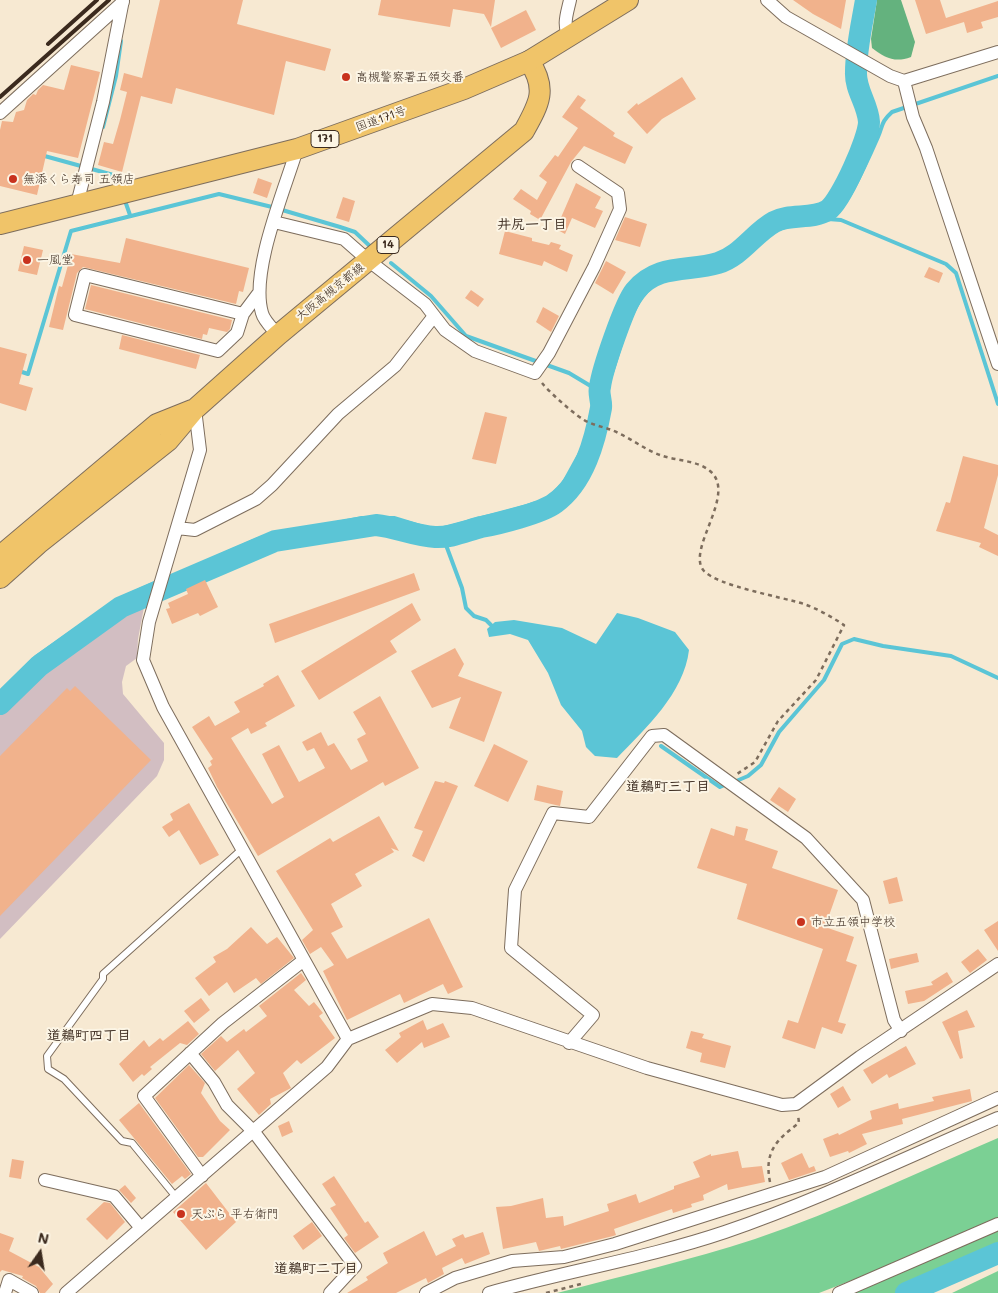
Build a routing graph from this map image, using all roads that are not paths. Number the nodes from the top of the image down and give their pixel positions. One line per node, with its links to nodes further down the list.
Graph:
1 (570, 0): 5 (street)
2 (628, 0): 5 (main road, 国道171号 / 171)
3 (767, 0): 8 (street)
4 (123, 1): 9 (street); 12 (street)
5 (570, 38): 7 (main road, 国道171号 / 171)
6 (998, 52): 8 (street)
7 (530, 61): 10 (main road, 国道171号 / 171); 15 (main road, 大阪高槻京都線 / 14)
8 (904, 81): 20 (street)
9 (0, 113)
10 (297, 149): 12 (main road, 国道171号 / 171); 13 (street)
11 (578, 166): 18 (street)
12 (77, 204): 14 (main road, 国道171号 / 171)
13 (275, 219): 15 (street); 16 (street)
14 (0, 224)
15 (368, 261): 18 (street); 19 (main road, 大阪高槻京都線 / 14)
16 (258, 294): 17 (street); 19 (street)
17 (243, 314): 17 (street)
18 (434, 316): 22 (street)
19 (278, 335): 21 (main road, 大阪高槻京都線 / 14)
20 (998, 364)
21 (195, 409): 22 (street); 23 (main road, 大阪高槻京都線 / 14); 24 (main road, 大阪高槻京都線 / 14)
22 (177, 528): 25 (street)
23 (0, 556)
24 (0, 578)
25 (242, 849): 26 (street); 37 (lane)
26 (304, 960): 29 (street); 31 (street)
27 (998, 964): 28 (street)
28 (901, 1031): 30 (street); 30 (street)
29 (348, 1039): 30 (street); 34 (street)
30 (569, 1043)
31 (190, 1053): 34 (street); 35 (street)
32 (998, 1098): 44 (street)
33 (998, 1118): 45 (street)
34 (254, 1132): 35 (street); 43 (street)
35 (202, 1176): 37 (street)
36 (45, 1180): 39 (street)
37 (176, 1198): 39 (street)
38 (998, 1224): 46 (street)
39 (141, 1228): 42 (street)
40 (4, 1293): 41 (street)
41 (32, 1293)
42 (66, 1293)
43 (330, 1293)
44 (426, 1293)
45 (489, 1293)
46 (839, 1293)

